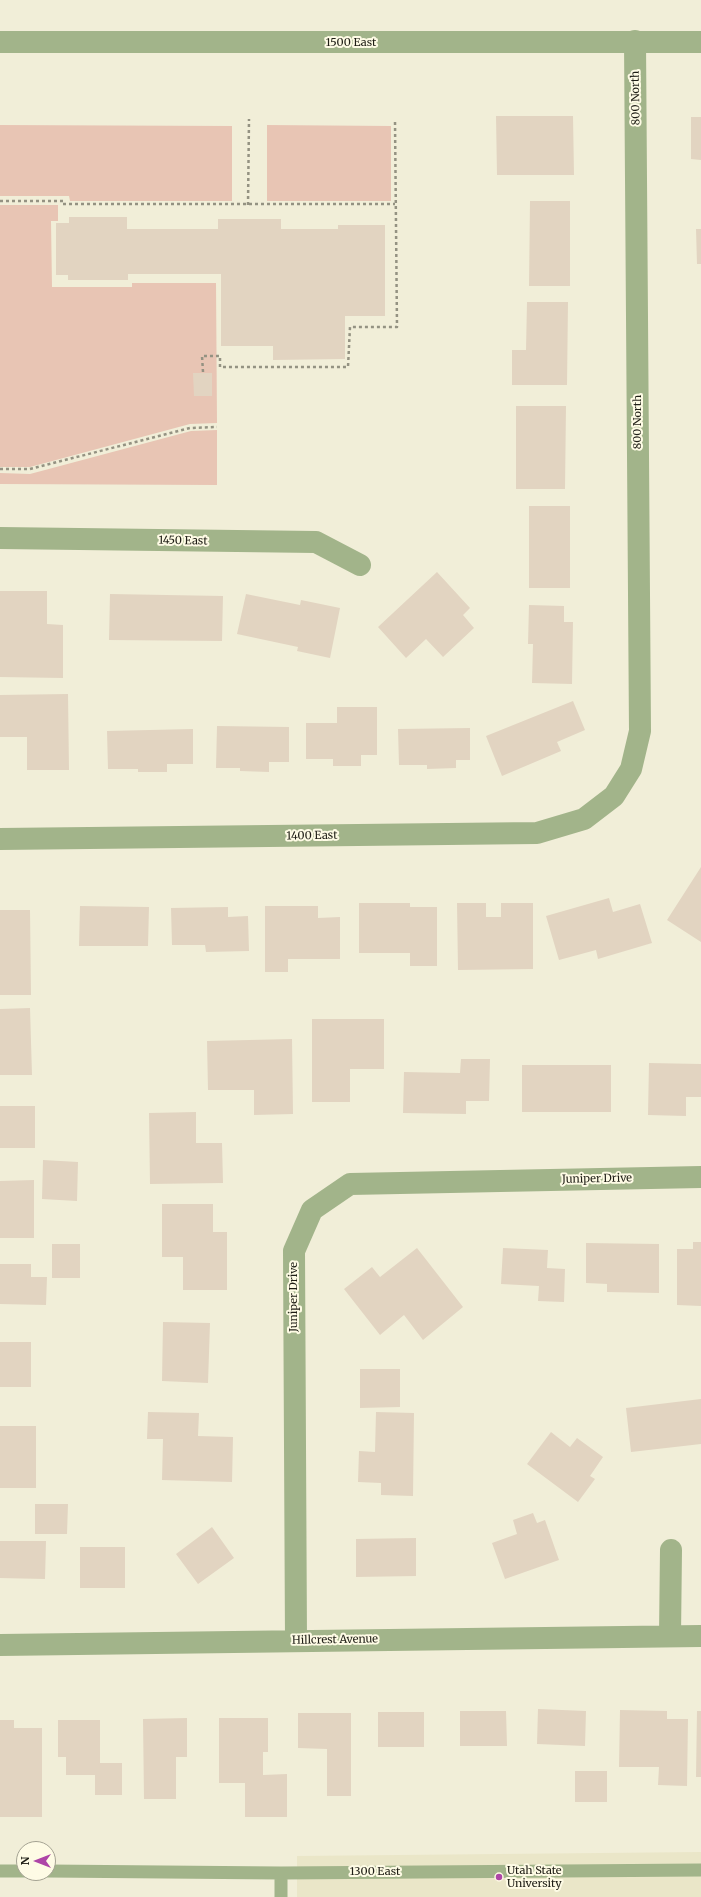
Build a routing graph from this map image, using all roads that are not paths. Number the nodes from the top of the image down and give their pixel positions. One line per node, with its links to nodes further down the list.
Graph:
1 (635, 41): 2 (street, 1500 East); 3 (street, 1500 East); 6 (street, 800 North)
2 (0, 42)
3 (701, 42)
4 (0, 538): 5 (street, 1450 East)
5 (360, 565)
6 (614, 796): 7 (street, 1400 East)
7 (0, 839)
8 (701, 1177): 12 (street, Juniper Drive)
9 (671, 1550): 10 (street)
10 (670, 1636): 11 (street, Hillcrest Avenue); 12 (street, Hillcrest Avenue)
11 (701, 1636)
12 (296, 1641): 13 (street, Hillcrest Avenue)
13 (0, 1645)
14 (701, 1870): 18 (lane, 1300 East)
15 (0, 1871): 16 (lane)
16 (16, 1871)
17 (56, 1871): 18 (lane, 1300 East)
18 (281, 1873): 19 (lane)
19 (281, 1897)

